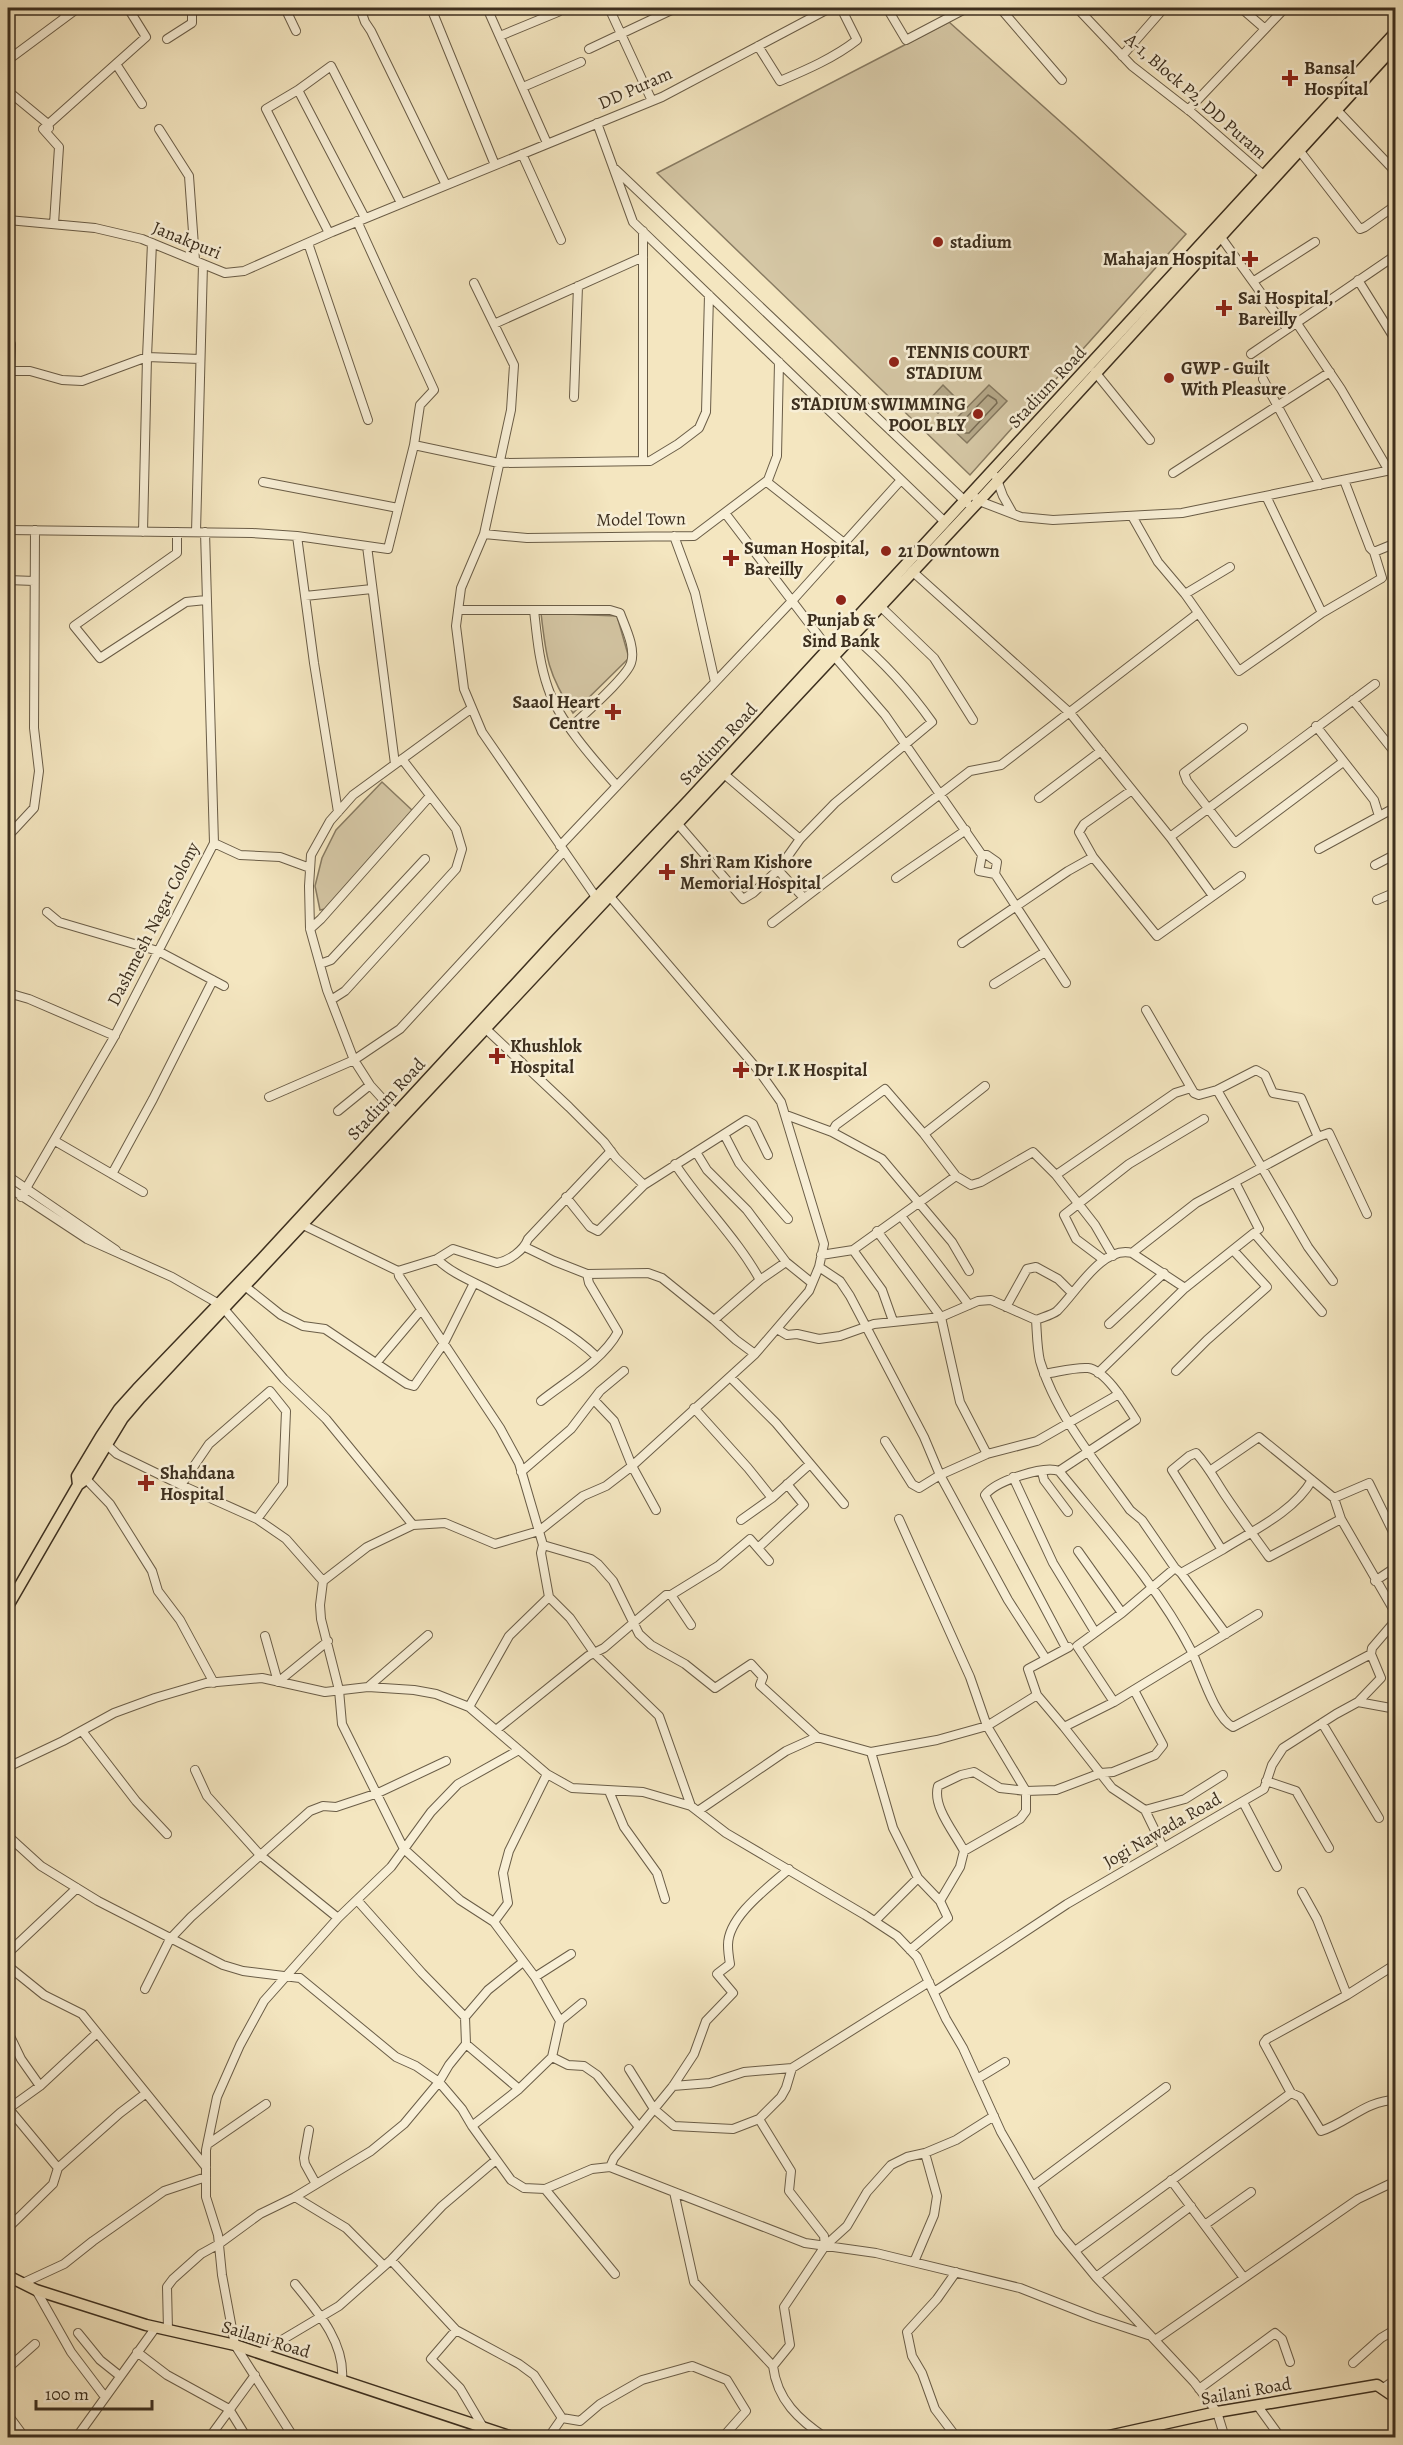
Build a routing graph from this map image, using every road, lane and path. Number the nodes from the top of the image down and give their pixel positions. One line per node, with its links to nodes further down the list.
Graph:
1 (60, 8): 21 (street)
2 (78, 8): 21 (street)
3 (128, 8): 34 (street)
4 (192, 8): 27 (street)
5 (285, 8): 23 (street)
6 (360, 8): 53 (street)
7 (430, 8): 49 (street)
8 (487, 8): 26 (street)
9 (609, 8): 25 (street)
10 (676, 8): 25 (street)
11 (830, 8): 29 (street, DD Puram)
12 (841, 8): 29 (street)
13 (887, 8): 14 (street)
14 (967, 8)
15 (1000, 8): 35 (street)
16 (1077, 8): 31 (street, A-1, Block P2, DD Puram)
17 (1164, 8): 31 (street)
18 (1241, 8): 22 (street)
19 (1285, 8): 22 (street)
20 (558, 12): 26 (street)
21 (66, 16): 32 (street)
22 (1264, 28): 42 (street)
23 (296, 31)
24 (1395, 32): 41 (main road, Stadium Road)
25 (621, 33): 30 (street); 39 (street)
26 (500, 36): 36 (street)
27 (166, 39)
28 (1395, 45): 41 (main road, Stadium Road)
29 (758, 46): 39 (street, DD Puram)
30 (589, 49)
31 (1122, 56): 42 (street, A-1, Block P2, DD Puram)
32 (8, 60)
33 (581, 62): 36 (street)
34 (116, 64): 40 (street); 44 (street)
35 (1062, 80)
36 (523, 87): 46 (street)
37 (298, 90): 54 (street); 57 (street); 60 (street)
38 (8, 91): 44 (street)
39 (651, 101): 43 (street, DD Puram)
40 (142, 104)
41 (1333, 106): 47 (main road, Stadium Road); 51 (street); 52 (main road, Stadium Road)
42 (1188, 110): 52 (street, A-1, Block P2, DD Puram)
43 (597, 123): 46 (street, DD Puram); 50 (street)
44 (48, 124): 58 (street)
45 (159, 129): 68 (street, Dashmesh Nagar Colony)
46 (547, 143): 48 (street, DD Puram)
47 (1299, 150): 52 (main road, Stadium Road); 55 (street)
48 (522, 154): 49 (street, DD Puram); 62 (street)
49 (495, 165): 53 (street, DD Puram)
50 (613, 167): 59 (street); 103 (street)
51 (1395, 175)
52 (1267, 178): 61 (main road, Stadium Road); 96 (main road, Stadium Road)
53 (446, 184): 54 (street, Janakpuri)
54 (401, 203): 57 (street, Janakpuri)
55 (1395, 205)
56 (8, 220): 58 (street, Janakpuri)
57 (361, 220): 60 (street, Janakpuri); 91 (street)
58 (54, 224): 64 (street, Janakpuri)
59 (643, 231): 66 (street); 73 (street)
60 (329, 233): 65 (street, Janakpuri)
61 (1220, 236): 70 (street); 84 (main road, Stadium Road)
62 (561, 240)
63 (1314, 242): 70 (street)
64 (152, 243): 68 (street, Janakpuri); 80 (street)
65 (308, 243): 68 (street, Janakpuri); 89 (street)
66 (643, 257): 72 (street); 92 (street)
67 (1395, 261): 69 (street)
68 (199, 262): 81 (street, Dashmesh Nagar Colony)
69 (1358, 280): 74 (street); 78 (street)
70 (1254, 281): 76 (street)
71 (474, 283): 75 (street)
72 (578, 286): 75 (street); 87 (street)
73 (709, 295): 82 (street); 92 (street)
74 (1296, 322): 76 (street); 85 (street)
75 (494, 324): 93 (street)
76 (1287, 329): 79 (street)
77 (8, 340): 83 (street)
78 (1395, 341)
79 (1251, 354)
80 (147, 357): 81 (street); 83 (street); 111 (street)
81 (200, 359): 113 (street, Dashmesh Nagar Colony)
82 (779, 362): 97 (street); 100 (street)
83 (9, 371)
84 (1095, 372): 90 (street); 96 (main road, Stadium Road)
85 (1330, 372): 88 (street); 94 (street)
86 (1263, 379): 88 (street)
87 (574, 397)
88 (1277, 405): 95 (street); 101 (street)
89 (368, 420)
90 (1150, 440)
91 (414, 445): 93 (street); 104 (street)
92 (643, 461): 93 (street)
93 (499, 463): 114 (street)
94 (1392, 470): 98 (street)
95 (1173, 473)
96 (995, 475): 103 (main road, Stadium Road); 105 (street)
97 (901, 480): 108 (street); 117 (street)
98 (1344, 480): 101 (street); 120 (street)
99 (263, 482): 104 (street)
100 (767, 482): 106 (street, Model Town); 117 (street)
101 (1320, 485): 102 (street)
102 (1266, 496): 107 (street); 133 (street)
103 (972, 500): 105 (street); 108 (main road, Stadium Road); 122 (main road, Stadium Road)
104 (398, 508): 119 (street)
105 (1012, 512): 107 (street)
106 (725, 513): 116 (street, Model Town); 129 (street)
107 (1132, 516): 126 (street)
108 (945, 522): 136 (main road, Stadium Road)
109 (8, 530): 110 (street)
110 (34, 530): 111 (street); 124 (street)
111 (143, 532): 112 (street)
112 (177, 532): 113 (street); 128 (street)
113 (201, 532): 115 (street); 128 (street, Dashmesh Nagar Colony)
114 (484, 534): 116 (street, Model Town); 131 (street)
115 (297, 536): 119 (street); 127 (street)
116 (674, 536): 137 (street)
117 (844, 543): 129 (street)
118 (1395, 543): 120 (street)
119 (367, 546): 125 (street)
120 (1374, 552): 133 (street)
121 (1230, 567): 126 (street)
122 (912, 571): 130 (main road, Stadium Road); 141 (street)
123 (8, 580): 124 (street)
124 (34, 581): 163 (street)
125 (372, 589): 127 (street); 149 (street)
126 (1185, 594): 134 (street)
127 (305, 596): 159 (street)
128 (206, 600): 166 (street, Dashmesh Nagar Colony)
129 (792, 601): 136 (street); 137 (street)
130 (880, 606): 135 (main road, Stadium Road); 142 (street)
131 (458, 610): 132 (street); 140 (street)
132 (534, 610): 144 (street); 144 (street)
133 (1322, 613): 134 (street)
134 (1197, 614): 141 (street)
135 (853, 636): 136 (main road, Stadium Road); 146 (street)
136 (831, 653): 146 (street); 151 (main road, Stadium Road); 181 (main road, Stadium Road)
137 (715, 682): 152 (street)
138 (1375, 684): 139 (street)
139 (1353, 700): 143 (street); 148 (street)
140 (472, 708): 149 (street); 167 (street)
141 (1070, 713): 147 (street); 154 (street)
142 (973, 720)
143 (1316, 726): 150 (street); 158 (street)
144 (570, 728): 152 (street)
145 (1242, 728): 158 (street)
146 (906, 743): 154 (street); 165 (street)
147 (1101, 751): 153 (street); 156 (street)
148 (1395, 754)
149 (398, 762): 155 (street); 159 (street)
150 (1343, 762): 158 (street); 160 (street)
151 (724, 774): 161 (main road, Stadium Road); 165 (street)
152 (617, 786): 167 (street)
153 (1132, 790): 164 (street); 171 (street)
154 (941, 794): 162 (street); 182 (street)
155 (430, 796): 187 (street); 197 (street)
156 (1039, 798)
157 (1395, 807): 160 (street)
158 (1209, 809): 164 (street)
159 (338, 812): 174 (street)
160 (1379, 816): 168 (street)
161 (678, 824): 175 (street); 181 (main road, Stadium Road)
162 (966, 830): 170 (street); 178 (street)
163 (8, 836)
164 (1170, 837): 180 (street)
165 (800, 839): 175 (street)
166 (214, 843): 174 (street); 189 (street, Dashmesh Nagar Colony)
167 (562, 848): 181 (street); 201 (street)
168 (1319, 849)
169 (1395, 854): 173 (street)
170 (982, 855): 176 (street); 176 (street)
171 (1093, 857): 180 (street); 184 (street)
172 (425, 859): 191 (street)
173 (1375, 865)
174 (310, 868): 187 (street)
175 (778, 870): 182 (street)
176 (995, 874): 184 (street)
177 (1241, 876): 180 (street)
178 (897, 878)
179 (1395, 892): 183 (street)
180 (1213, 896)
181 (603, 897): 199 (main road, Stadium Road); 208 (street); 209 (main road, Stadium Road)
182 (804, 898): 186 (street)
183 (1377, 900)
184 (1016, 907): 188 (street); 190 (street)
185 (47, 912): 189 (street)
186 (772, 923)
187 (310, 929): 191 (street)
188 (962, 943)
189 (159, 951): 192 (street); 200 (street, Dashmesh Nagar Colony)
190 (1045, 952): 193 (street); 194 (street)
191 (320, 964): 197 (street)
192 (213, 980): 195 (street); 221 (street)
193 (1066, 983)
194 (994, 984)
195 (224, 986)
196 (8, 993): 200 (street)
197 (331, 1000): 201 (street)
198 (1146, 1010): 204 (street)
199 (486, 1029): 209 (main road, Stadium Road); 216 (street)
200 (115, 1036): 215 (street, Dashmesh Nagar Colony)
201 (354, 1060): 202 (street); 206 (street)
202 (370, 1085): 207 (street); 209 (street)
203 (985, 1086): 213 (street)
204 (1191, 1088): 205 (street); 222 (street)
205 (1217, 1090): 214 (street); 220 (street)
206 (269, 1097)
207 (338, 1112)
208 (786, 1115): 211 (street); 243 (street)
209 (398, 1117): 236 (main road, Stadium Road); 261 (main road, Stadium Road)
210 (1204, 1119): 232 (street)
211 (832, 1132): 213 (street); 231 (street)
212 (724, 1134): 217 (street); 218 (street); 235 (street)
213 (924, 1134): 224 (street)
214 (1318, 1137): 220 (street); 233 (street)
215 (55, 1141): 221 (street); 229 (street, Dashmesh Nagar Colony)
216 (611, 1151): 226 (street); 230 (street)
217 (696, 1152): 219 (street); 247 (street)
218 (768, 1155)
219 (675, 1164): 226 (street); 253 (street)
220 (1260, 1168): 225 (street); 254 (street)
221 (112, 1174): 228 (street)
222 (1056, 1175): 224 (street); 232 (street)
223 (8, 1176): 229 (street)
224 (956, 1176): 231 (street)
225 (1235, 1182): 237 (street); 242 (street)
226 (645, 1185): 230 (street)
227 (8, 1187): 229 (street)
228 (143, 1192)
229 (24, 1193): 261 (street)
230 (566, 1197): 239 (street)
231 (917, 1202): 234 (street); 250 (street)
232 (1077, 1203): 244 (street); 246 (street)
233 (1367, 1214)
234 (901, 1216): 238 (street); 260 (street)
235 (788, 1219)
236 (303, 1225): 249 (street); 257 (main road, Stadium Road)
237 (1259, 1229)
238 (877, 1231): 240 (street); 265 (street)
239 (525, 1246): 245 (street); 251 (street)
240 (853, 1250): 243 (street); 268 (street)
241 (1233, 1250): 258 (street); 264 (street); 277 (street)
242 (1132, 1253): 244 (street); 252 (street)
243 (821, 1255): 248 (street)
244 (1113, 1256): 246 (street)
245 (437, 1259): 249 (street); 255 (street)
246 (1104, 1260): 259 (street)
247 (786, 1262): 253 (street); 256 (street)
248 (819, 1267): 256 (street); 270 (street)
249 (398, 1271): 263 (street)
250 (969, 1271)
251 (587, 1274): 266 (street); 274 (street)
252 (1164, 1274): 258 (street); 269 (street)
253 (760, 1280): 266 (street)
254 (1333, 1281)
255 (474, 1283): 272 (street); 274 (street)
256 (812, 1283): 271 (street)
257 (246, 1287): 261 (main road, Stadium Road); 275 (street)
258 (1185, 1288): 278 (street)
259 (1072, 1293): 262 (street); 267 (street)
260 (969, 1305): 262 (street); 265 (street)
261 (222, 1307): 287 (main road, Stadium Road); 299 (main road, Stadium Road); 311 (street)
262 (1006, 1307): 267 (street)
263 (421, 1310): 272 (street); 275 (street)
264 (1322, 1312)
265 (941, 1317): 268 (street); 289 (street)
266 (714, 1320): 273 (street)
267 (1036, 1320): 279 (street)
268 (893, 1321): 270 (street)
269 (1109, 1324)
270 (865, 1328): 271 (street); 296 (street)
271 (777, 1329): 273 (street)
272 (444, 1343): 275 (street); 294 (street)
273 (755, 1354): 280 (street)
274 (597, 1357): 283 (street)
275 (377, 1362)
276 (624, 1371): 282 (street)
277 (1176, 1371)
278 (1098, 1373): 279 (street); 281 (street)
279 (1044, 1374): 285 (street)
280 (730, 1377): 284 (street); 290 (street)
281 (1119, 1394): 285 (street); 288 (street)
282 (594, 1400): 291 (street); 294 (street)
283 (541, 1401)
284 (694, 1408): 291 (street); 302 (street)
285 (1070, 1423): 288 (street); 289 (street)
286 (885, 1441): 296 (street)
287 (106, 1444): 299 (main road, Stadium Road); 301 (street)
288 (1089, 1453): 293 (street); 321 (street)
289 (987, 1454): 296 (street)
290 (810, 1464): 300 (street); 304 (street)
291 (632, 1466): 305 (street); 312 (street)
292 (1211, 1470): 298 (street); 313 (street); 317 (street)
293 (1059, 1471): 295 (street); 324 (street)
294 (521, 1472): 312 (street)
295 (1042, 1472): 297 (street); 306 (street)
296 (940, 1475): 344 (street)
297 (1013, 1477): 334 (street); 340 (street)
298 (1312, 1480): 303 (street); 313 (street)
299 (82, 1482): 327 (main road, Stadium Road); 346 (street)
300 (787, 1484): 302 (street); 316 (street)
301 (181, 1485): 307 (street); 307 (street)
302 (772, 1498): 310 (street)
303 (1334, 1498): 309 (street); 314 (street)
304 (844, 1504)
305 (656, 1510)
306 (1068, 1512)
307 (257, 1519): 322 (street)
308 (899, 1519): 356 (street)
309 (1341, 1519): 313 (street); 323 (street)
310 (741, 1520)
311 (413, 1526): 312 (street); 322 (street)
312 (539, 1531): 315 (street)
313 (1251, 1532): 317 (street)
314 (1395, 1538)
315 (543, 1545): 326 (street); 332 (street)
316 (758, 1548): 319 (street); 325 (street)
317 (1222, 1550): 321 (street)
318 (1078, 1551): 328 (street)
319 (769, 1561)
320 (1395, 1567): 323 (street)
321 (1178, 1571): 324 (street); 335 (street)
322 (323, 1581): 338 (street)
323 (1375, 1581): 330 (street)
324 (1152, 1587): 328 (street); 342 (street)
325 (671, 1595): 332 (street); 333 (street)
326 (549, 1597): 341 (street); 353 (street)
327 (8, 1606)
328 (1122, 1613): 334 (street)
329 (1258, 1614): 335 (street)
330 (1395, 1614)
331 (1395, 1620): 343 (street)
332 (635, 1623): 341 (street); 360 (street)
333 (691, 1625)
334 (1095, 1632): 339 (street)
335 (1226, 1634): 342 (street)
336 (428, 1635): 347 (street)
337 (265, 1636): 345 (street)
338 (328, 1641): 345 (street); 348 (street)
339 (1077, 1646): 340 (street); 351 (street)
340 (1066, 1648): 344 (street)
341 (595, 1654): 358 (street); 374 (street)
342 (1193, 1654): 343 (street); 349 (street)
343 (1371, 1654): 352 (street, Jogi Nawada Road)
344 (1046, 1659): 350 (street)
345 (278, 1682): 346 (street); 348 (street)
346 (214, 1683): 359 (street)
347 (368, 1687): 348 (street); 353 (street)
348 (339, 1690): 372 (street)
349 (1134, 1690): 351 (street); 366 (street)
350 (1037, 1695): 356 (street); 357 (street)
351 (1114, 1702): 357 (street)
352 (1358, 1702): 354 (street); 355 (street, Jogi Nawada Road)
353 (469, 1707): 358 (street)
354 (1395, 1709)
355 (1322, 1723): 369 (street, Jogi Nawada Road); 376 (street)
356 (987, 1726): 362 (street); 371 (street)
357 (1064, 1727): 366 (street)
358 (496, 1730): 361 (street)
359 (82, 1731): 364 (street); 377 (street)
360 (817, 1737): 362 (street); 374 (street)
361 (519, 1750): 367 (street); 381 (street)
362 (872, 1752): 386 (street)
363 (446, 1761): 372 (street)
364 (8, 1767)
365 (195, 1770): 383 (street)
366 (1101, 1773): 371 (street); 375 (street)
367 (548, 1774): 370 (street); 394 (street)
368 (1223, 1775): 375 (street)
369 (1266, 1781): 373 (street, Jogi Nawada Road); 380 (street)
370 (609, 1791): 374 (street); 390 (street)
371 (1026, 1791): 382 (street); 382 (street)
372 (378, 1793): 381 (street); 383 (street)
373 (1243, 1802): 379 (street, Jogi Nawada Road); 384 (street)
374 (694, 1808): 385 (street)
375 (1145, 1810): 379 (street)
376 (1379, 1818)
377 (167, 1834)
378 (8, 1836): 387 (street)
379 (1163, 1847): 406 (street, Jogi Nawada Road)
380 (1329, 1848)
381 (404, 1849): 389 (street); 394 (street)
382 (964, 1851): 391 (street)
383 (261, 1855): 392 (street); 395 (street)
384 (1277, 1867)
385 (789, 1869): 393 (street); 421 (street)
386 (918, 1878): 391 (street); 393 (street)
387 (77, 1888): 395 (street); 397 (street)
388 (1302, 1892): 407 (street)
389 (357, 1899): 392 (street); 409 (street)
390 (665, 1899)
391 (940, 1901): 396 (street)
392 (338, 1918): 402 (street)
393 (875, 1921): 396 (street)
394 (494, 1922): 399 (street)
395 (170, 1939): 402 (street); 405 (street)
396 (910, 1950): 404 (street)
397 (8, 1953)
398 (571, 1954): 403 (street)
399 (523, 1962): 403 (street); 409 (street)
400 (1395, 1964): 407 (street)
401 (8, 1966): 412 (street)
402 (288, 1977): 419 (street); 435 (street)
403 (535, 1977): 410 (street)
404 (929, 1982): 406 (street); 416 (street)
405 (146, 1989)
406 (934, 1992): 418 (street)
407 (1347, 1995): 424 (street)
408 (582, 2003): 410 (street)
409 (465, 2017): 413 (street)
410 (560, 2021): 414 (street)
411 (8, 2032): 420 (street)
412 (97, 2033): 420 (street); 425 (street)
413 (466, 2044): 419 (street); 423 (street)
414 (552, 2057): 423 (street); 433 (street)
415 (1005, 2062): 418 (street)
416 (792, 2068): 421 (street); 431 (street)
417 (629, 2069): 429 (street)
418 (977, 2079): 430 (street)
419 (439, 2082): 432 (street); 444 (street)
420 (40, 2086): 428 (street)
421 (673, 2086): 429 (street)
422 (1166, 2087): 445 (street)
423 (519, 2090): 432 (street)
424 (1291, 2093): 426 (street); 442 (street)
425 (146, 2094): 438 (street); 440 (street)
426 (1395, 2100)
427 (266, 2104): 435 (street)
428 (8, 2109): 440 (street)
429 (654, 2109): 431 (street); 433 (street)
430 (994, 2116): 436 (street); 445 (street)
431 (759, 2119): 454 (street)
432 (472, 2126): 437 (street)
433 (639, 2127): 439 (street)
434 (309, 2130): 444 (street)
435 (208, 2144): 438 (street)
436 (924, 2153): 454 (street); 456 (street)
437 (496, 2160): 446 (street); 457 (street)
438 (206, 2167): 441 (street)
439 (610, 2167): 446 (street); 447 (street)
440 (58, 2168): 452 (street)
441 (206, 2177): 453 (street); 463 (street)
442 (1171, 2180): 450 (street); 455 (street)
443 (1395, 2181): 462 (street)
444 (316, 2184): 449 (street)
445 (1033, 2186): 455 (street)
446 (545, 2189): 459 (street)
447 (674, 2192): 454 (street); 479 (street)
448 (1251, 2192): 451 (street)
449 (295, 2197): 453 (street); 457 (street)
450 (1191, 2206): 451 (street); 461 (street)
451 (1206, 2224): 462 (street)
452 (8, 2228)
453 (219, 2244): 469 (street); 474 (street)
454 (825, 2246): 456 (street); 479 (street)
455 (1075, 2252): 461 (street)
456 (914, 2262): 458 (street)
457 (388, 2263): 466 (street); 470 (street)
458 (956, 2272): 472 (street); 504 (street)
459 (615, 2274)
460 (8, 2276): 463 (main road, Sailani Road)
461 (1096, 2277): 472 (street)
462 (1244, 2278): 472 (street)
463 (22, 2283): 465 (main road, Sailani Road)
464 (295, 2284): 466 (street)
465 (36, 2290): 467 (main road, Sailani Road); 487 (street)
466 (321, 2316): 476 (street); 483 (street)
467 (156, 2327): 469 (main road, Sailani Road); 475 (street)
468 (1395, 2329): 478 (street)
469 (168, 2330): 474 (main road, Sailani Road)
470 (456, 2330): 493 (street); 494 (street)
471 (78, 2333): 482 (street)
472 (1153, 2338): 485 (street)
473 (35, 2344): 480 (street)
474 (235, 2344): 476 (main road, Sailani Road); 481 (street)
475 (137, 2352): 482 (street); 490 (street)
476 (260, 2353): 483 (main road, Sailani Road)
477 (1290, 2362): 485 (street)
478 (1353, 2363)
479 (773, 2366): 503 (street)
480 (8, 2368)
481 (255, 2375): 490 (street); 499 (street)
482 (120, 2376): 487 (street)
483 (342, 2379): 494 (main road, Sailani Road)
484 (1395, 2379): 486 (street)
485 (1200, 2389): 491 (street)
486 (1382, 2389): 488 (main road); 489 (main road, Sailani Road)
487 (105, 2397): 496 (street)
488 (1395, 2398)
489 (1257, 2405): 491 (main road, Sailani Road); 507 (street)
490 (229, 2409): 497 (street); 498 (street)
491 (1217, 2412): 505 (main road, Sailani Road); 506 (street)
492 (8, 2415): 495 (street)
493 (562, 2418): 501 (street); 502 (street)
494 (483, 2427): 500 (main road, Sailani Road)
495 (25, 2438)
496 (76, 2438)
497 (209, 2438)
498 (247, 2438)
499 (294, 2438)
500 (515, 2438)
501 (548, 2438)
502 (722, 2438)
503 (826, 2438)
504 (957, 2438)
505 (1100, 2438)
506 (1225, 2438)
507 (1281, 2438)

